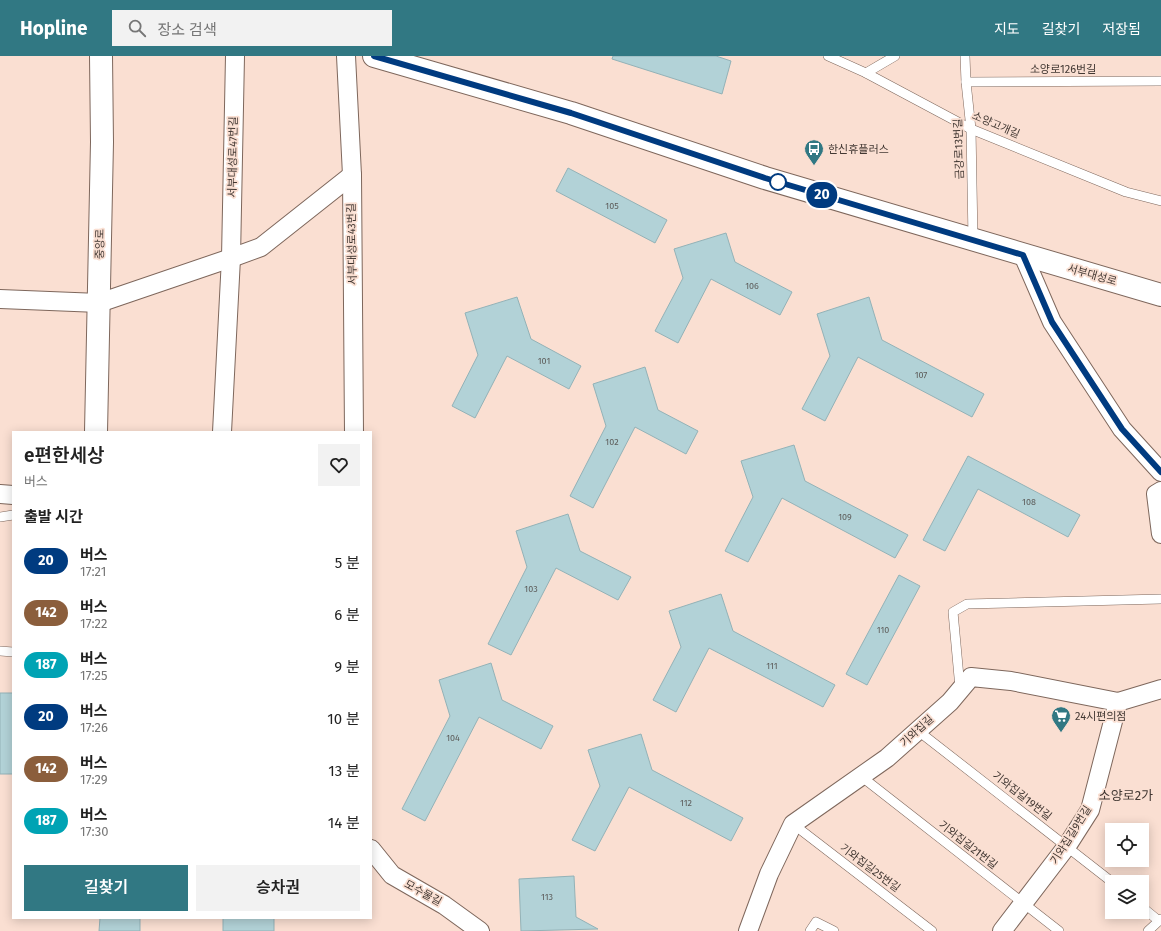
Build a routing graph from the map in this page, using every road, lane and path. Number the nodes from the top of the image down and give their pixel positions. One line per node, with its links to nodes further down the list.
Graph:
1 (101, 56): 19 (street, 중앙로)
2 (235, 56): 16 (street, 서부대성로47번길)
3 (346, 56): 12 (street, 서부대성로43번길)
4 (374, 56): 14 (street, 서부대성로)
5 (828, 56): 8 (lane, 소양고개길)
6 (894, 56): 8 (lane)
7 (965, 56): 10 (lane, 금강로13번길)
8 (866, 73): 11 (lane, 소양고개길)
9 (1161, 81): 10 (lane, 소양로126번길)
10 (966, 82): 11 (lane, 금강로13번길)
11 (971, 129): 13 (lane, 소양고개길); 14 (lane, 금강로13번길)
12 (352, 176): 16 (street); 22 (street, 서부대성로43번길)
13 (1161, 201)
14 (973, 241): 15 (street, 서부대성로)
15 (1023, 255): 17 (street, 서부대성로); 23 (street)
16 (231, 258): 19 (street); 21 (street, 서부대성로47번길)
17 (1161, 295)
18 (0, 300): 19 (street)
19 (99, 303): 20 (street, 중앙로)
20 (96, 431)
21 (222, 431)
22 (354, 431)
23 (1161, 472)
24 (1161, 491): 29 (street)
25 (0, 494): 26 (street)
26 (12, 496)
27 (12, 515): 28 (lane)
28 (0, 517)
29 (1161, 534)
30 (1161, 599): 34 (lane)
31 (0, 651): 32 (lane)
32 (12, 652)
33 (1161, 689): 35 (street, 기와집길)
34 (960, 690): 35 (street, 기와집길); 36 (street, 기와집길)
35 (1118, 702): 39 (street, 기와집길9번길)
36 (917, 730): 37 (street, 기와집길); 39 (lane, 기와집길19번길)
37 (862, 776): 38 (street, 기와집길); 42 (lane, 기와집길21번길)
38 (793, 824): 46 (street); 49 (lane, 기와집길25번길)
39 (1067, 846): 41 (lane, 기와집길19번길); 42 (street, 기와집길9번길)
40 (372, 850): 45 (street, 모수물길)
41 (1105, 876)
42 (1024, 904): 50 (street, 기와집길9번길); 51 (lane, 기와집길21번길)
43 (1149, 912): 44 (lane)
44 (1160, 920): 52 (lane)
45 (480, 931)
46 (748, 931)
47 (810, 931): 48 (lane)
48 (834, 931)
49 (932, 931)
50 (1002, 931)
51 (1059, 931)
52 (1148, 931)

